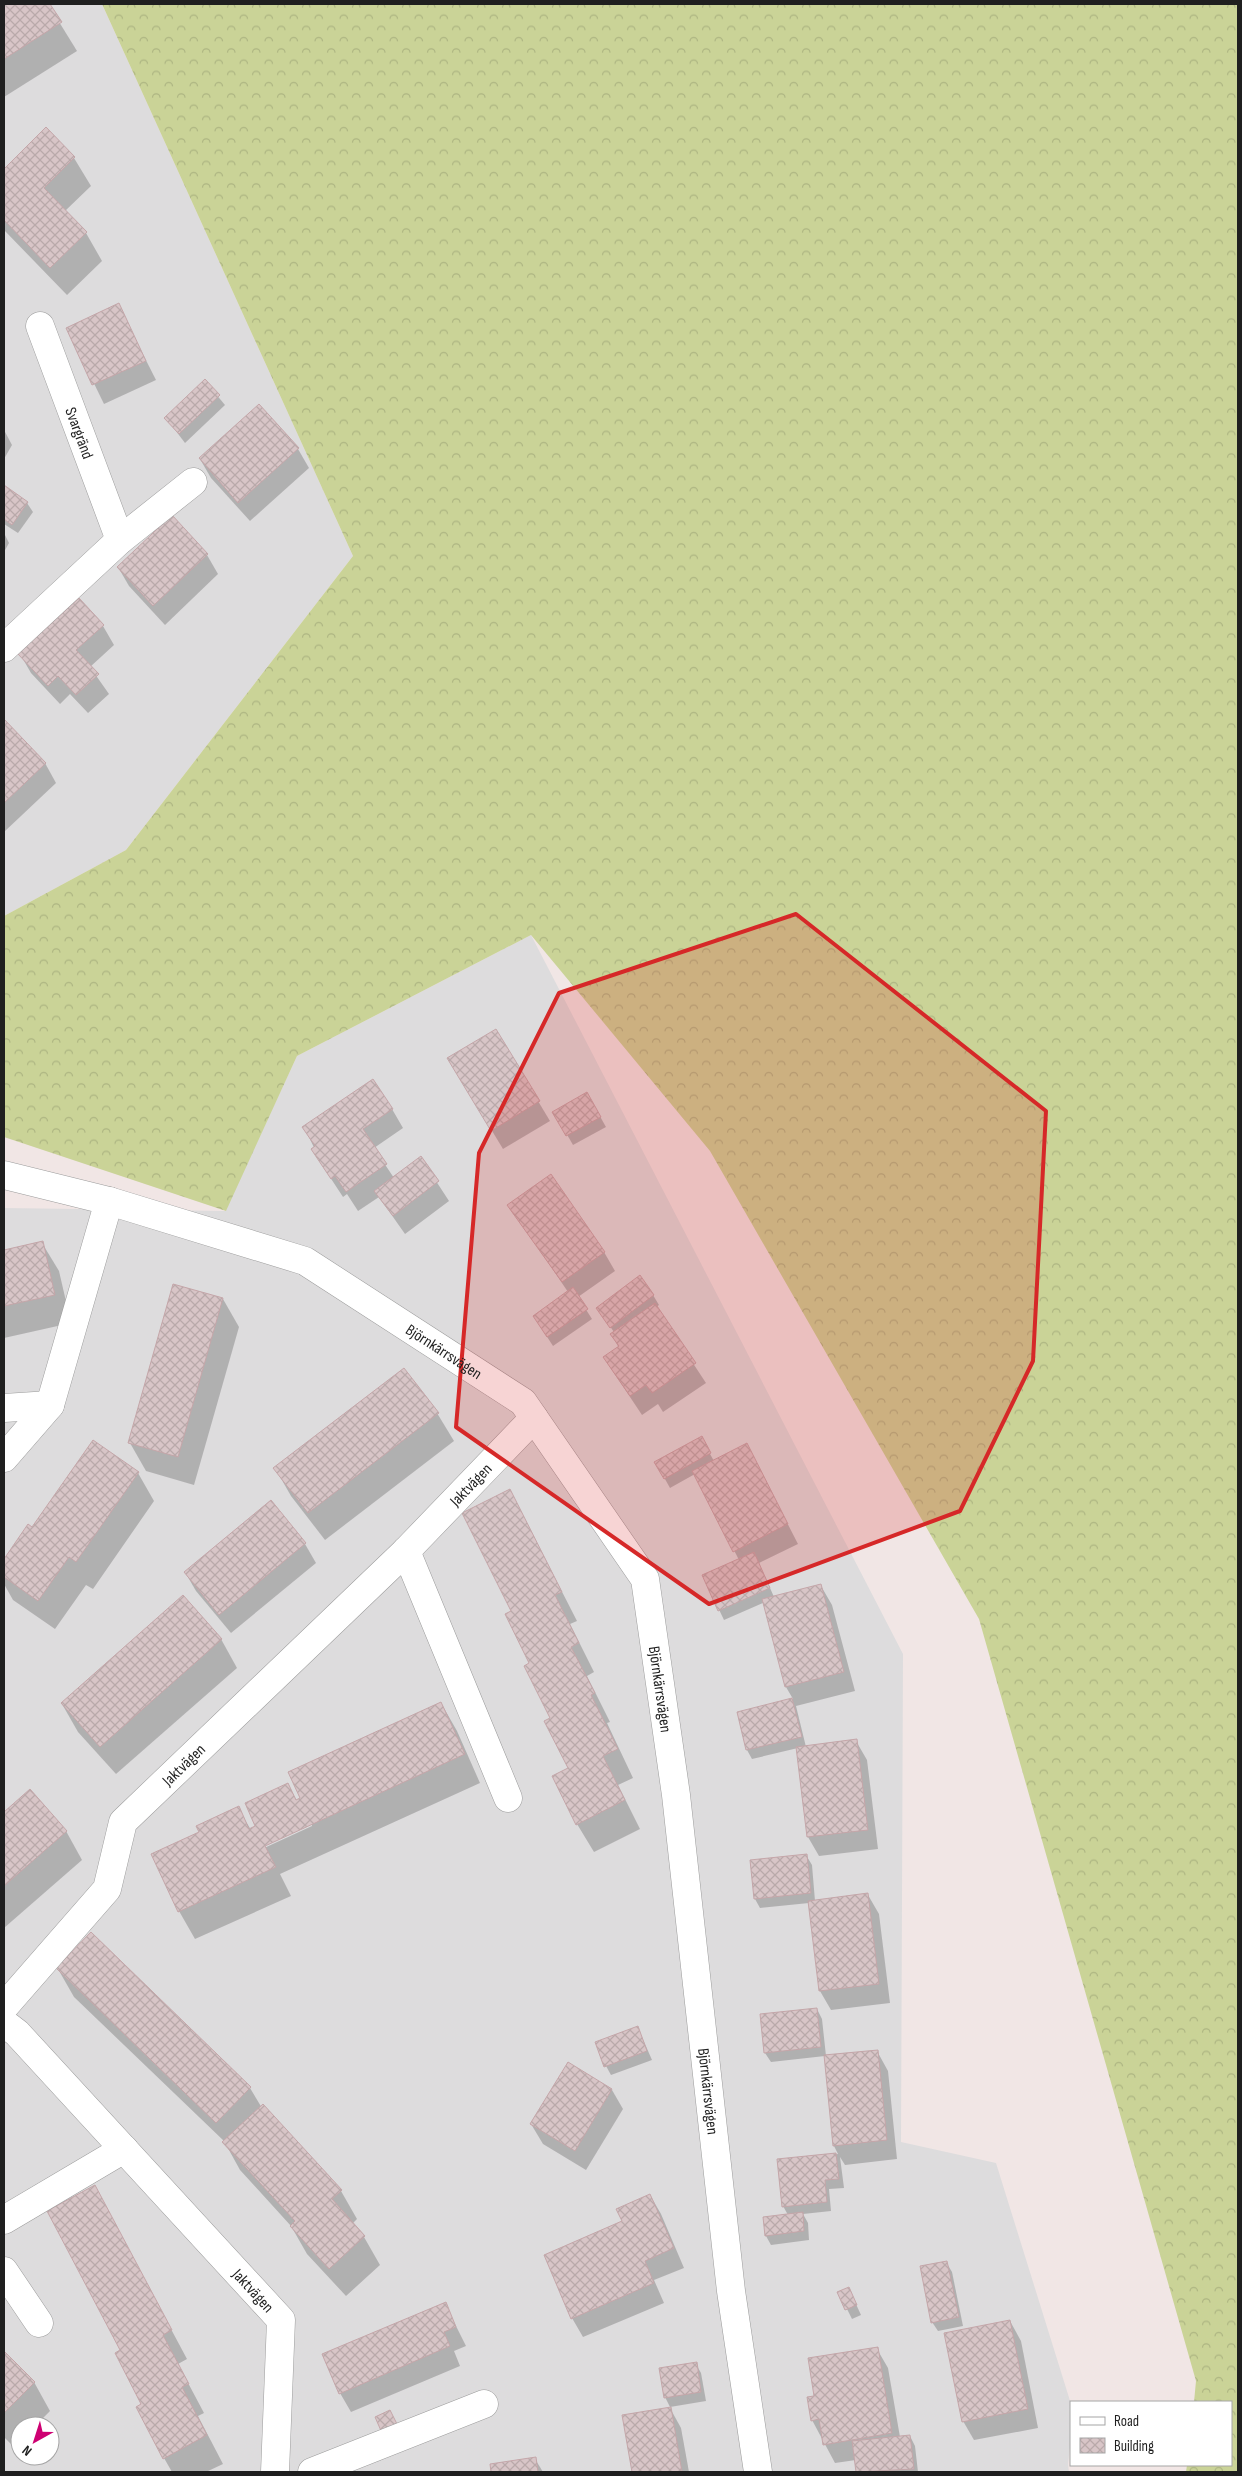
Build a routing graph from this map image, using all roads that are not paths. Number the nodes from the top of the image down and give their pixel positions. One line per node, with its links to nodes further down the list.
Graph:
1 (40, 326): 3 (street, Svargränd)
2 (193, 482): 3 (street)
3 (120, 540): 4 (street)
4 (4, 648)
5 (4, 1174): 6 (street, Björnkärrsvägen)
6 (109, 1201): 7 (street); 9 (street, Björnkärrsvägen)
7 (50, 1405): 8 (street); 10 (street)
8 (4, 1408)
9 (534, 1418): 11 (street, Jaktvägen); 22 (street, Björnkärrsvägen)
10 (4, 1458)
11 (406, 1551): 12 (street); 13 (street, Jaktvägen)
12 (508, 1798)
13 (4, 2007)
14 (4, 2023): 15 (street, Jaktvägen)
15 (124, 2149): 16 (street); 20 (street, Jaktvägen)
16 (4, 2220)
17 (4, 2271): 18 (street)
18 (39, 2323)
19 (484, 2404): 21 (street)
20 (275, 2472)
21 (312, 2472)
22 (758, 2472)

